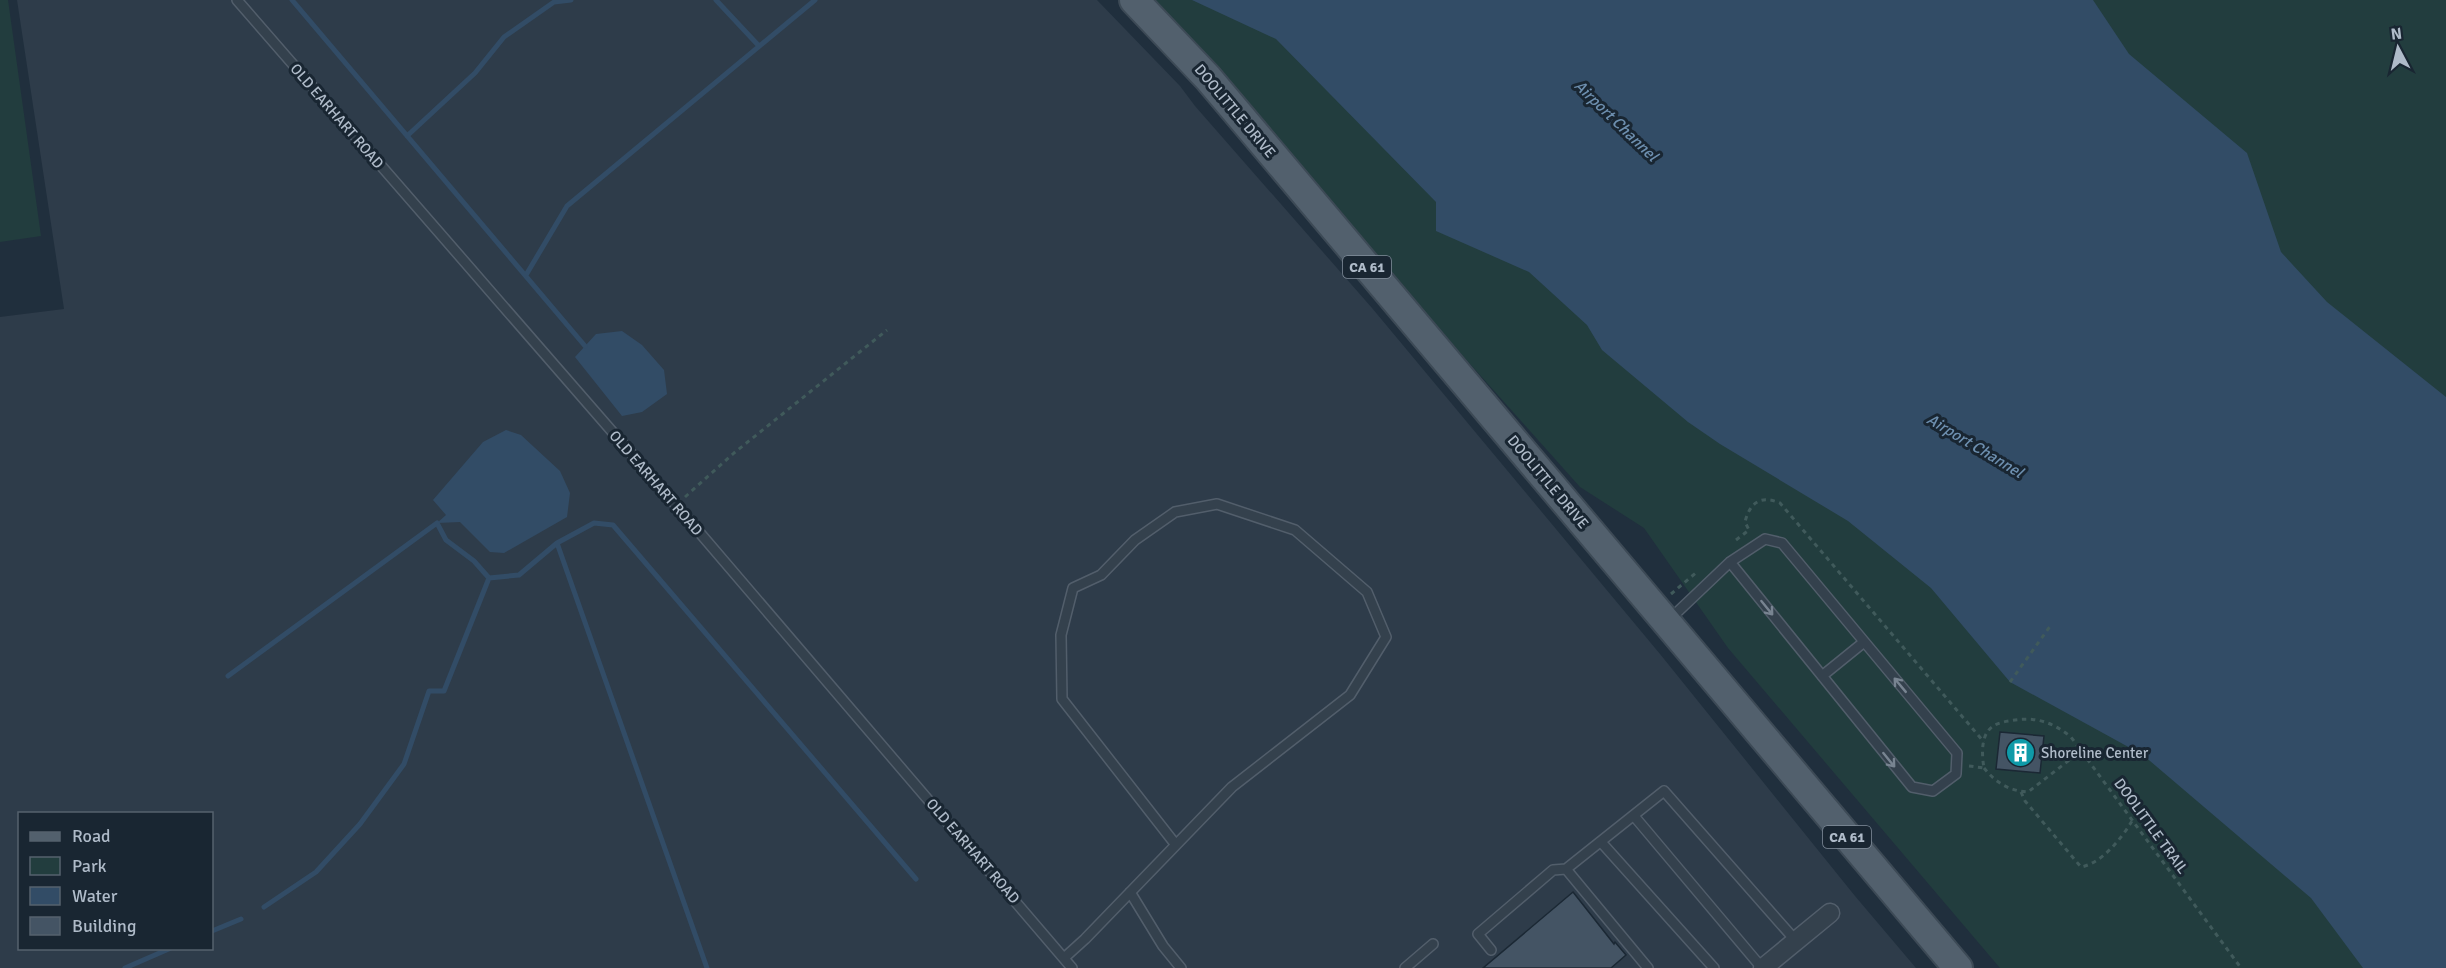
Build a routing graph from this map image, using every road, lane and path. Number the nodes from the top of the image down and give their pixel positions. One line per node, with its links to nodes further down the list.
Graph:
1 (237, 0): 4 (lane, OLD EARHART ROAD)
2 (1134, 0): 6 (main road, DOOLITTLE DRIVE / CA 61)
3 (887, 330): 4 (path)
4 (676, 505): 25 (lane, OLD EARHART ROAD)
5 (1730, 562): 6 (lane); 8 (lane); 9 (lane, one-way to 9)
6 (1666, 622): 32 (main road, DOOLITTLE DRIVE / CA 61)
7 (2051, 625): 10 (path)
8 (1864, 642): 9 (lane); 12 (lane, one-way to 8)
9 (1822, 676): 12 (lane, one-way to 12)
10 (2010, 682)
11 (2081, 751): 13 (path, DOOLITTLE TRAIL); 14 (path); 16 (path, DOOLITTLE TRAIL)
12 (1956, 764): 13 (path)
13 (1984, 768): 14 (path)
14 (2021, 792): 16 (path)
15 (1634, 816): 17 (lane); 22 (lane); 31 (lane)
16 (2132, 820): 33 (path, DOOLITTLE TRAIL)
17 (1601, 842): 19 (lane); 30 (lane)
18 (1176, 845): 18 (lane); 20 (lane)
19 (1566, 869): 24 (lane); 29 (lane)
20 (1130, 892): 25 (lane); 27 (lane)
21 (1830, 913): 22 (street)
22 (1796, 941): 31 (street)
23 (1433, 944): 28 (lane)
24 (1491, 950)
25 (1064, 958): 26 (lane, OLD EARHART ROAD)
26 (1072, 968)
27 (1181, 968)
28 (1405, 968)
29 (1648, 968)
30 (1714, 968)
31 (1762, 968)
32 (1958, 968)
33 (2241, 968)

